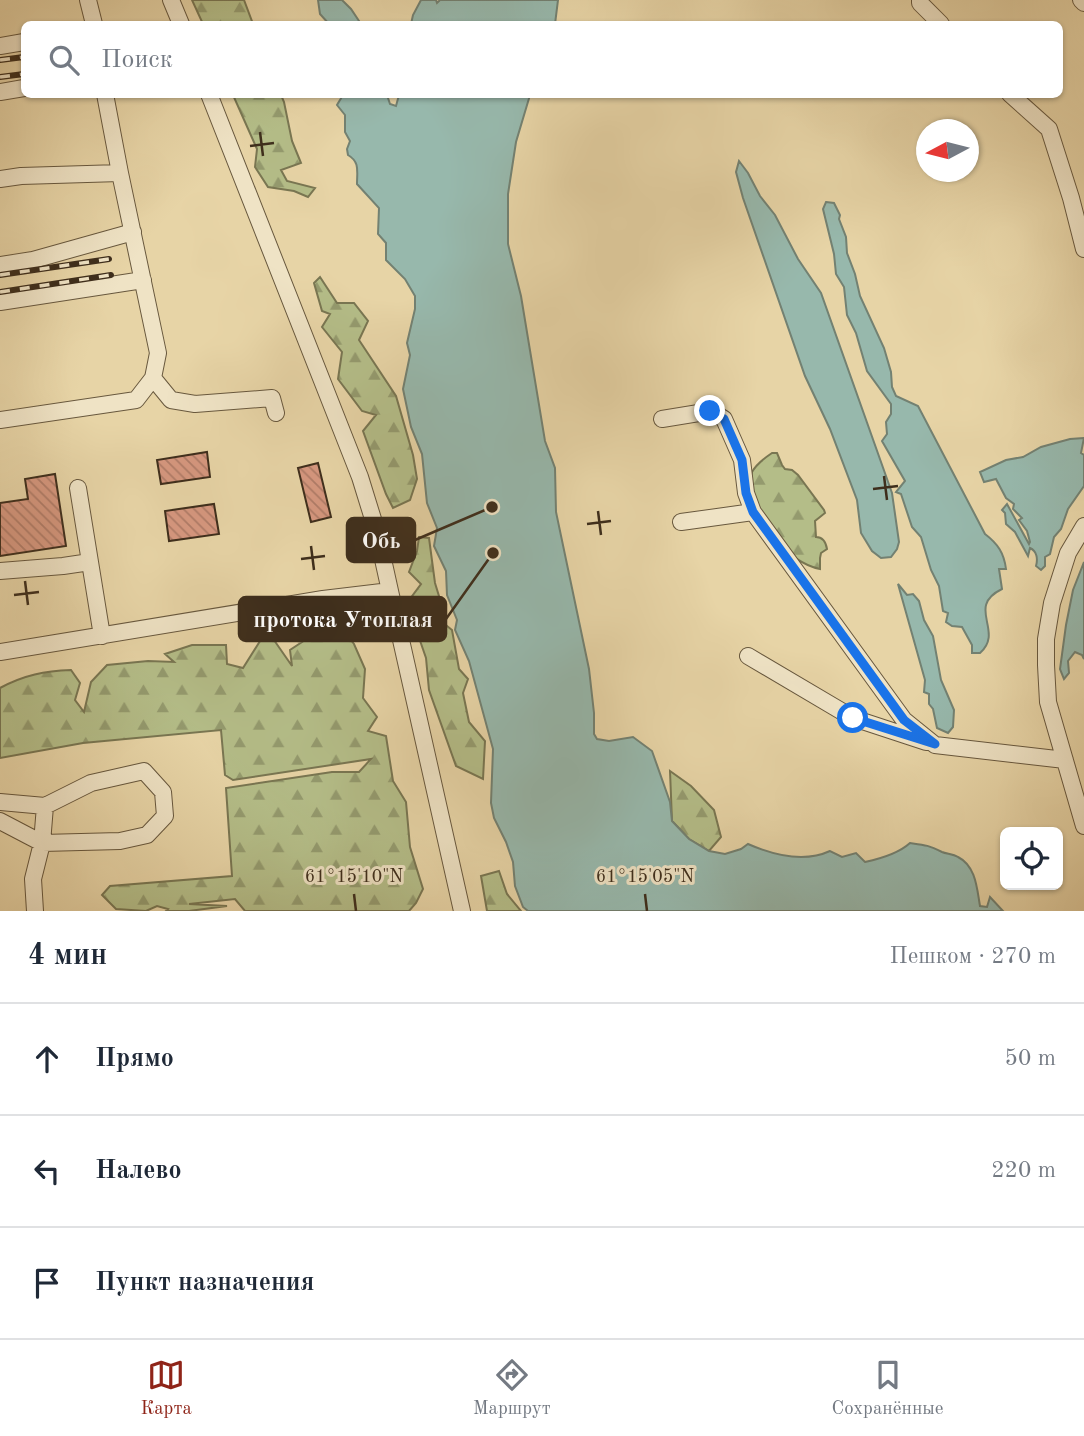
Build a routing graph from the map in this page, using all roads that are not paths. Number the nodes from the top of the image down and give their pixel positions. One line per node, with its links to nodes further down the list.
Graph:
1 (88, 0): 4 (street)
2 (171, 0): 5 (street)
3 (920, 0): 6 (street)
4 (93, 21)
5 (180, 21)
6 (938, 21)
7 (21, 42): 8 (street)
8 (0, 46)
9 (21, 88): 10 (street)
10 (0, 92)
11 (106, 98): 14 (street)
12 (211, 98): 31 (street)
13 (1014, 98): 17 (street)
14 (120, 173): 15 (street); 16 (street)
15 (0, 179)
16 (133, 233): 18 (street); 19 (street)
17 (1084, 249)
18 (0, 265)
19 (143, 280): 20 (street); 21 (street)
20 (0, 302)
21 (153, 378): 22 (street); 24 (street)
22 (276, 413)
23 (662, 419): 26 (street)
24 (0, 420)
25 (78, 488): 29 (street)
26 (753, 512): 27 (street); 35 (street)
27 (681, 522)
28 (1084, 526): 36 (street)
29 (90, 562): 30 (street); 32 (street)
30 (0, 571)
31 (390, 591): 32 (street); 43 (street)
32 (102, 636): 33 (street)
33 (0, 652)
34 (748, 656): 35 (street)
35 (935, 744): 36 (street)
36 (1065, 760): 40 (street)
37 (0, 802): 38 (street)
38 (45, 806): 41 (street); 41 (street)
39 (0, 821): 41 (street)
40 (1084, 826)
41 (42, 843): 42 (street)
42 (35, 911)
43 (462, 911)

